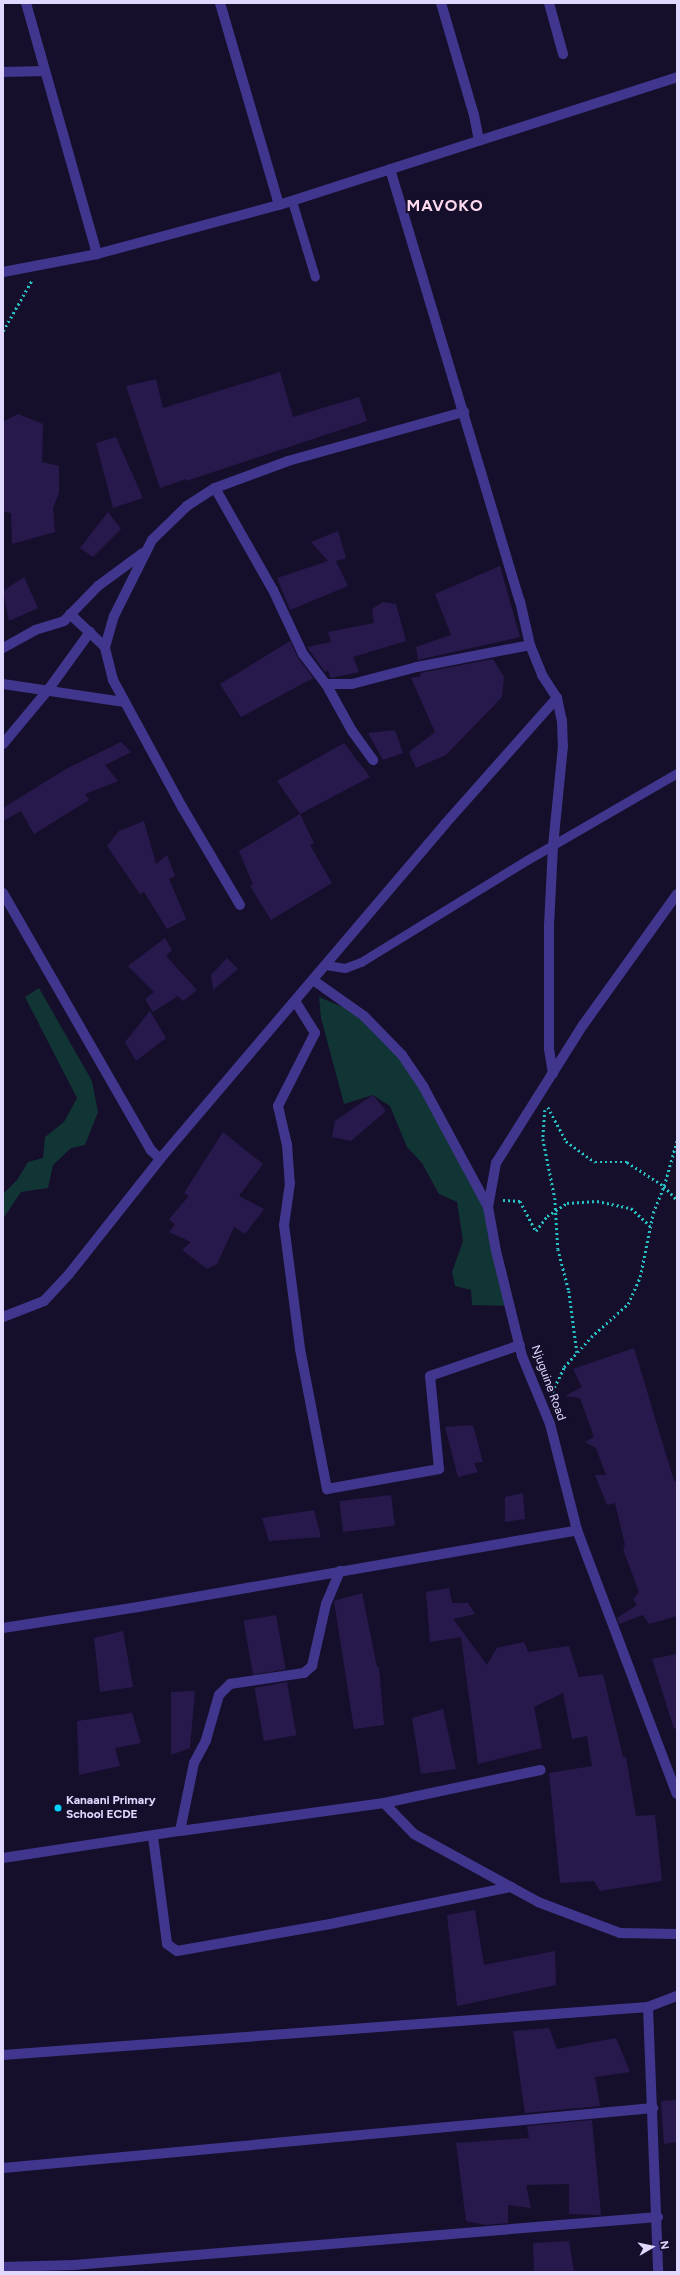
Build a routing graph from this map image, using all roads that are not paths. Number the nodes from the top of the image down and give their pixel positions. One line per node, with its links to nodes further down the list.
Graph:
1 (26, 3): 6 (street)
2 (220, 3): 12 (street)
3 (441, 3): 9 (street)
4 (549, 3): 5 (street)
5 (563, 54)
6 (45, 71): 7 (street); 13 (street)
7 (3, 72)
8 (677, 77): 9 (street)
9 (478, 141): 10 (street)
10 (390, 169): 11 (street); 16 (street)
11 (292, 201): 12 (street); 15 (lane)
12 (279, 205): 13 (street)
13 (97, 254): 14 (street)
14 (3, 272)
15 (315, 277)
16 (464, 412): 17 (street); 21 (street)
17 (215, 488): 18 (street); 25 (street)
18 (146, 551): 19 (street); 22 (street)
19 (70, 614): 20 (street); 23 (street)
20 (90, 632): 22 (street); 26 (street)
21 (530, 645): 25 (street); 27 (street)
22 (105, 647): 28 (street)
23 (3, 648)
24 (3, 684): 26 (street)
25 (326, 684): 30 (street)
26 (48, 690): 28 (street); 29 (street)
27 (557, 698): 32 (street); 36 (street)
28 (124, 702): 35 (street)
29 (3, 744)
30 (373, 760)
31 (677, 773): 32 (lane)
32 (553, 846): 36 (lane); 39 (street)
33 (3, 893): 40 (street)
34 (677, 894): 39 (street)
35 (240, 905)
36 (326, 965): 37 (street)
37 (313, 980): 38 (street); 41 (street, Njuguine Road)
38 (295, 1001): 40 (street); 43 (street)
39 (553, 1074): 41 (street)
40 (160, 1159): 42 (street)
41 (488, 1203): 43 (street, Njuguine Road)
42 (3, 1317)
43 (520, 1345): 44 (street, Njuguine Road)
44 (577, 1530): 45 (street); 48 (street, Njuguine Road)
45 (340, 1572): 46 (street); 50 (street)
46 (3, 1628)
47 (541, 1770): 49 (street)
48 (677, 1794)
49 (384, 1803): 50 (street); 53 (street)
50 (180, 1831): 51 (street)
51 (153, 1837): 52 (street); 53 (street)
52 (3, 1858)
53 (511, 1887): 54 (street)
54 (677, 1934)
55 (677, 1996): 56 (street)
56 (648, 2007): 57 (street); 58 (street)
57 (3, 2055)
58 (653, 2108): 59 (street); 60 (street)
59 (3, 2168)
60 (658, 2217): 61 (street); 62 (street)
61 (3, 2267)
62 (658, 2272)

